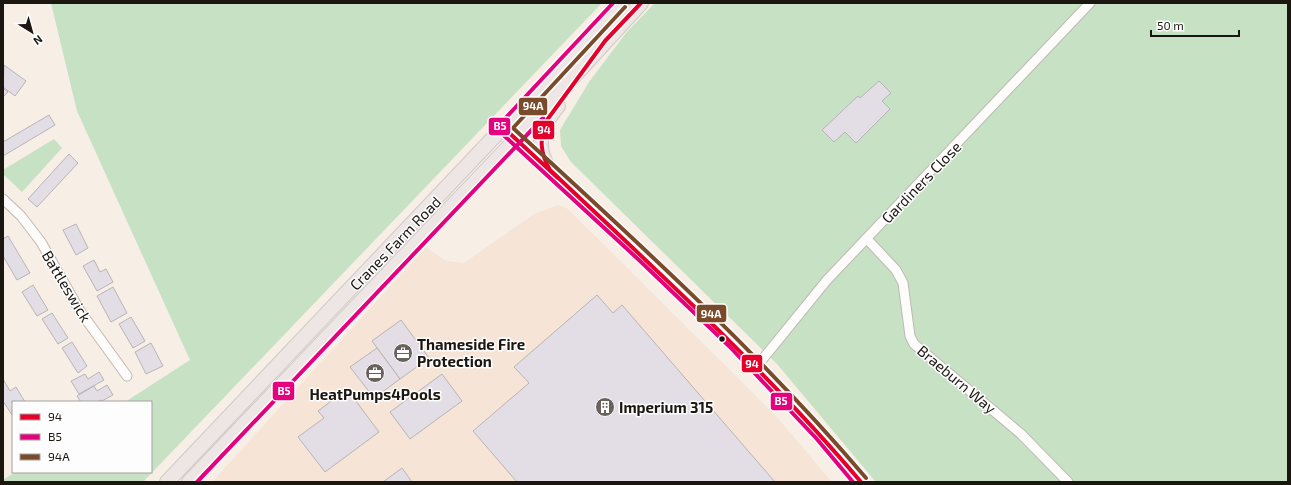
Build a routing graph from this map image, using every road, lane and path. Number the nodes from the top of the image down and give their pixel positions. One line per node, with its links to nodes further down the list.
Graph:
1 (621, 3): 5 (main road, Cranes Farm Road)
2 (641, 3): 4 (main road, Cranes Farm Road)
3 (1090, 3): 9 (street, Gardiners Close)
4 (605, 41): 6 (main road, Cranes Farm Road); 7 (main road)
5 (504, 128): 6 (street); 12 (main road, Cranes Farm Road)
6 (516, 139): 7 (street); 13 (main road, Cranes Farm Road)
7 (550, 170): 10 (street)
8 (3, 199): 11 (street, Battleswick)
9 (867, 239): 10 (street, Gardiners Close); 15 (street, Braeburn Way)
10 (758, 366): 14 (street)
11 (127, 376)
12 (167, 482)
13 (189, 482)
14 (861, 482)
15 (1068, 482)

